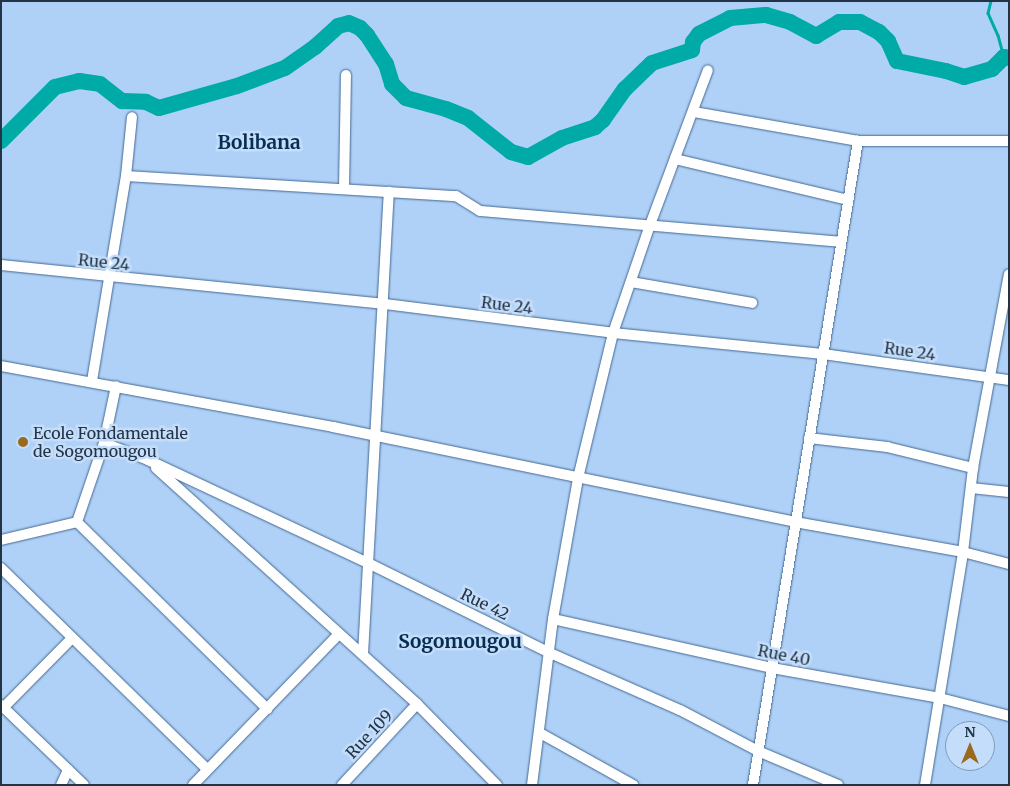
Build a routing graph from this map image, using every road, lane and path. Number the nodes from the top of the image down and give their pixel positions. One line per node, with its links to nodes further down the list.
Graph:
1 (708, 70): 3 (street)
2 (346, 75): 9 (street)
3 (694, 112): 5 (street); 7 (street)
4 (132, 117): 8 (street)
5 (858, 141): 6 (street); 11 (street)
6 (1009, 141)
7 (675, 159): 11 (street); 12 (street)
8 (126, 176): 9 (street); 16 (street)
9 (344, 189): 10 (street)
10 (390, 192): 12 (street); 20 (street)
11 (848, 200): 13 (street)
12 (650, 225): 13 (street); 17 (street)
13 (842, 242): 22 (street)
14 (1, 266): 16 (street, Rue 24)
15 (1009, 274): 18 (street)
16 (109, 278): 20 (street, Rue 24); 26 (street)
17 (630, 282): 19 (street); 21 (street)
18 (1007, 291): 24 (street)
19 (752, 303)
20 (385, 304): 21 (street, Rue 24); 28 (street)
21 (613, 333): 22 (street, Rue 24); 33 (street)
22 (823, 354): 24 (street, Rue 24); 29 (street)
23 (1, 366): 26 (street)
24 (990, 377): 25 (street, Rue 24); 32 (street)
25 (1009, 380)
26 (92, 381): 27 (street)
27 (116, 386): 28 (street); 30 (street)
28 (376, 436): 33 (street); 40 (street)
29 (809, 438): 32 (street); 37 (street)
30 (104, 443): 31 (street, Rue 42); 36 (street)
31 (148, 460): 40 (street, Rue 42); 44 (street, Rue 42)
32 (973, 468): 34 (street)
33 (578, 478): 37 (street); 43 (street)
34 (971, 488): 35 (street); 39 (street)
35 (1009, 492)
36 (77, 522): 38 (street); 52 (street)
37 (795, 522): 39 (street); 48 (street)
38 (1, 540)
39 (964, 552): 41 (street); 49 (street)
40 (368, 564): 46 (street, Rue 42); 47 (street)
41 (1009, 564)
42 (1, 568): 45 (street)
43 (553, 619): 46 (street); 48 (street, Rue 40)
44 (339, 634): 47 (street, Rue 42); 52 (street)
45 (72, 638): 51 (street); 56 (street)
46 (550, 653): 54 (street); 55 (street, Rue 42)
47 (364, 654): 50 (street, Rue 42)
48 (772, 668): 49 (street, Rue 40); 55 (street)
49 (940, 698): 53 (street, Rue 40); 67 (street)
50 (418, 704): 61 (street, Rue 109); 62 (street, Rue 42)
51 (3, 706): 57 (street)
52 (267, 709): 56 (street)
53 (1009, 716)
54 (540, 733): 63 (street); 64 (street)
55 (758, 750): 65 (street); 66 (street, Rue 42)
56 (206, 769): 60 (street)
57 (68, 770): 58 (street); 59 (street)
58 (61, 785)
59 (84, 785)
60 (193, 785)
61 (342, 785)
62 (497, 785)
63 (532, 785)
64 (633, 785)
65 (752, 785)
66 (838, 785)
67 (925, 785)

